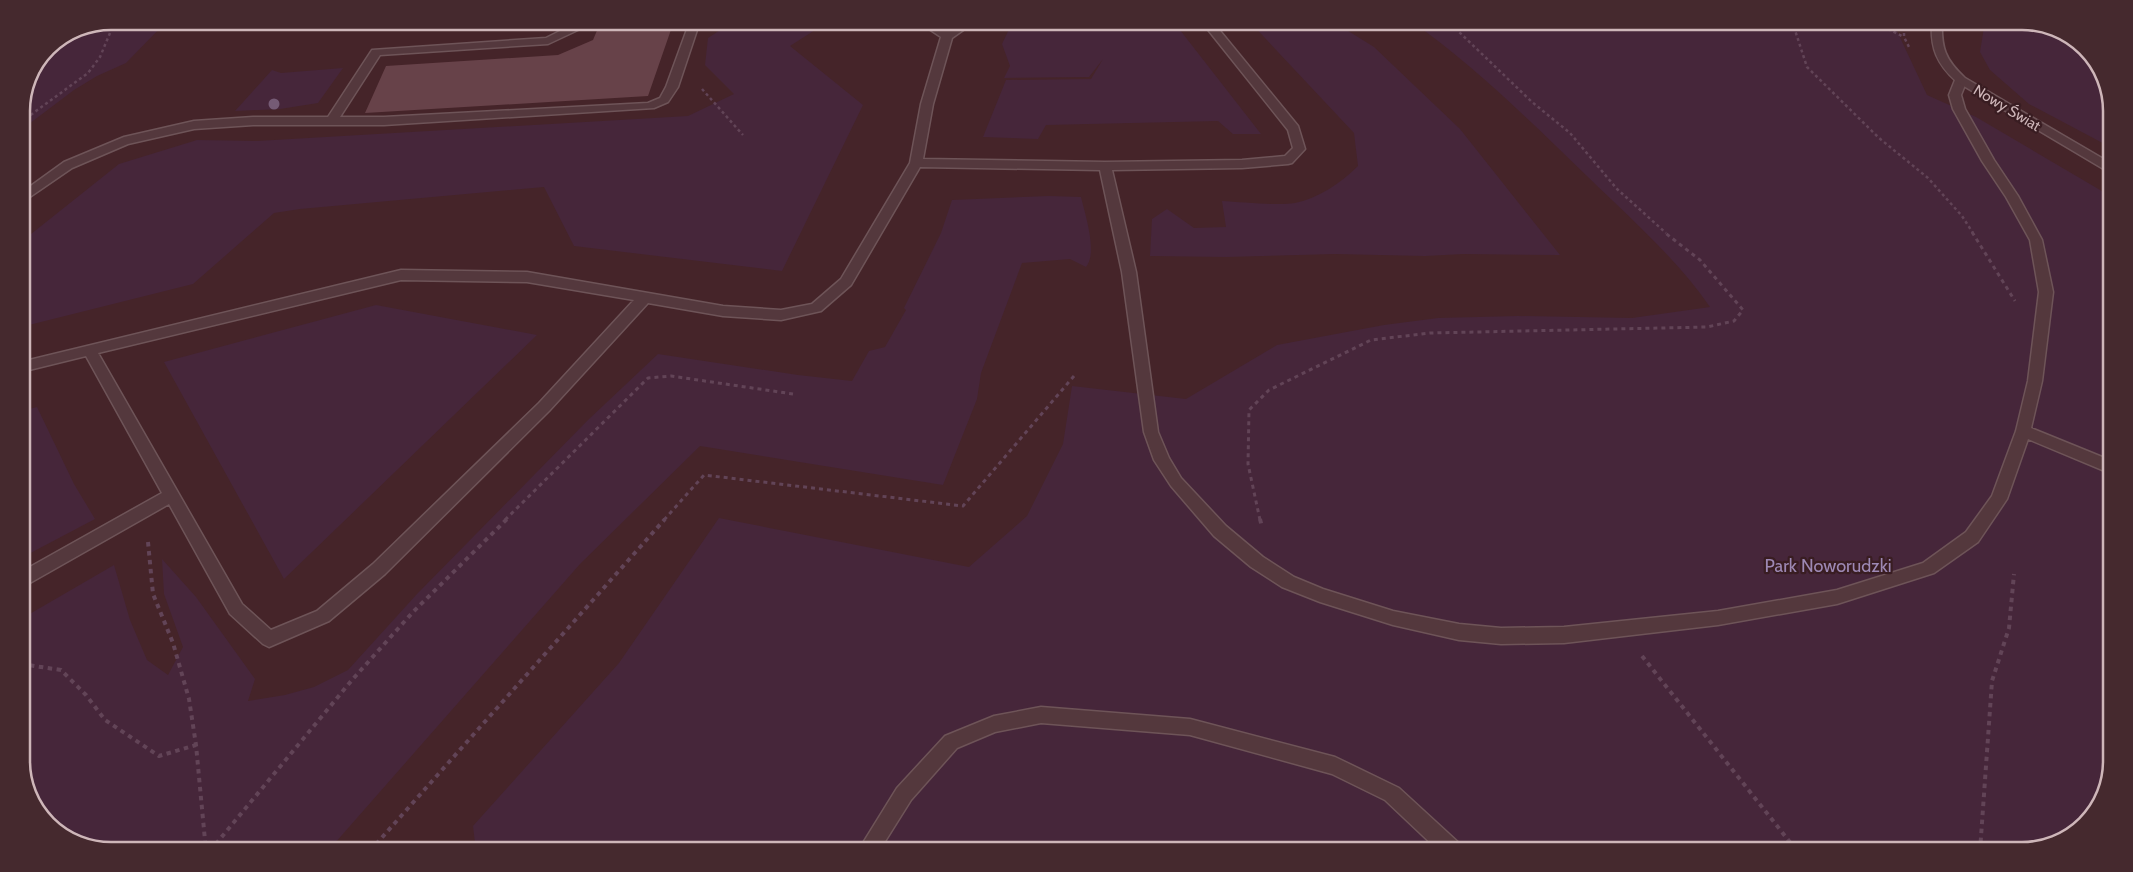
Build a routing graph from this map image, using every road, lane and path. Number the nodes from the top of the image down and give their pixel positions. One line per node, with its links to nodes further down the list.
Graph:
1 (112, 30): 15 (path)
2 (572, 30): 16 (street)
3 (692, 30): 13 (street)
4 (937, 30): 11 (street)
5 (957, 30): 11 (street)
6 (1213, 30): 20 (street)
7 (1458, 30): 31 (path)
8 (1795, 30): 23 (path)
9 (1889, 30): 12 (path)
10 (1936, 30): 14 (street, Nowy Świat)
11 (947, 36): 18 (street)
12 (1904, 38)
13 (680, 63): 16 (street); 17 (path)
14 (1961, 80): 19 (street, Nowy Świat); 23 (street)
15 (30, 115)
16 (330, 122): 21 (street)
17 (743, 135)
18 (916, 163): 20 (street); 22 (street)
19 (2103, 165)
20 (1105, 166): 31 (street)
21 (30, 192)
22 (645, 297): 24 (street); 30 (street)
23 (2042, 326): 28 (street)
24 (90, 352): 25 (street); 30 (street)
25 (30, 365)
26 (1074, 376): 39 (path)
27 (793, 394): 38 (path)
28 (2023, 431): 29 (street); 34 (street)
29 (2103, 464)
30 (172, 495): 33 (street); 36 (path)
31 (1257, 562): 34 (street)
32 (2014, 574): 43 (path)
33 (30, 576)
34 (1620, 629): 42 (path)
35 (30, 665): 36 (path)
36 (196, 745): 37 (path)
37 (205, 842)
38 (217, 842)
39 (378, 842)
40 (874, 842): 41 (street)
41 (1443, 842)
42 (1790, 842)
43 (1981, 842)

